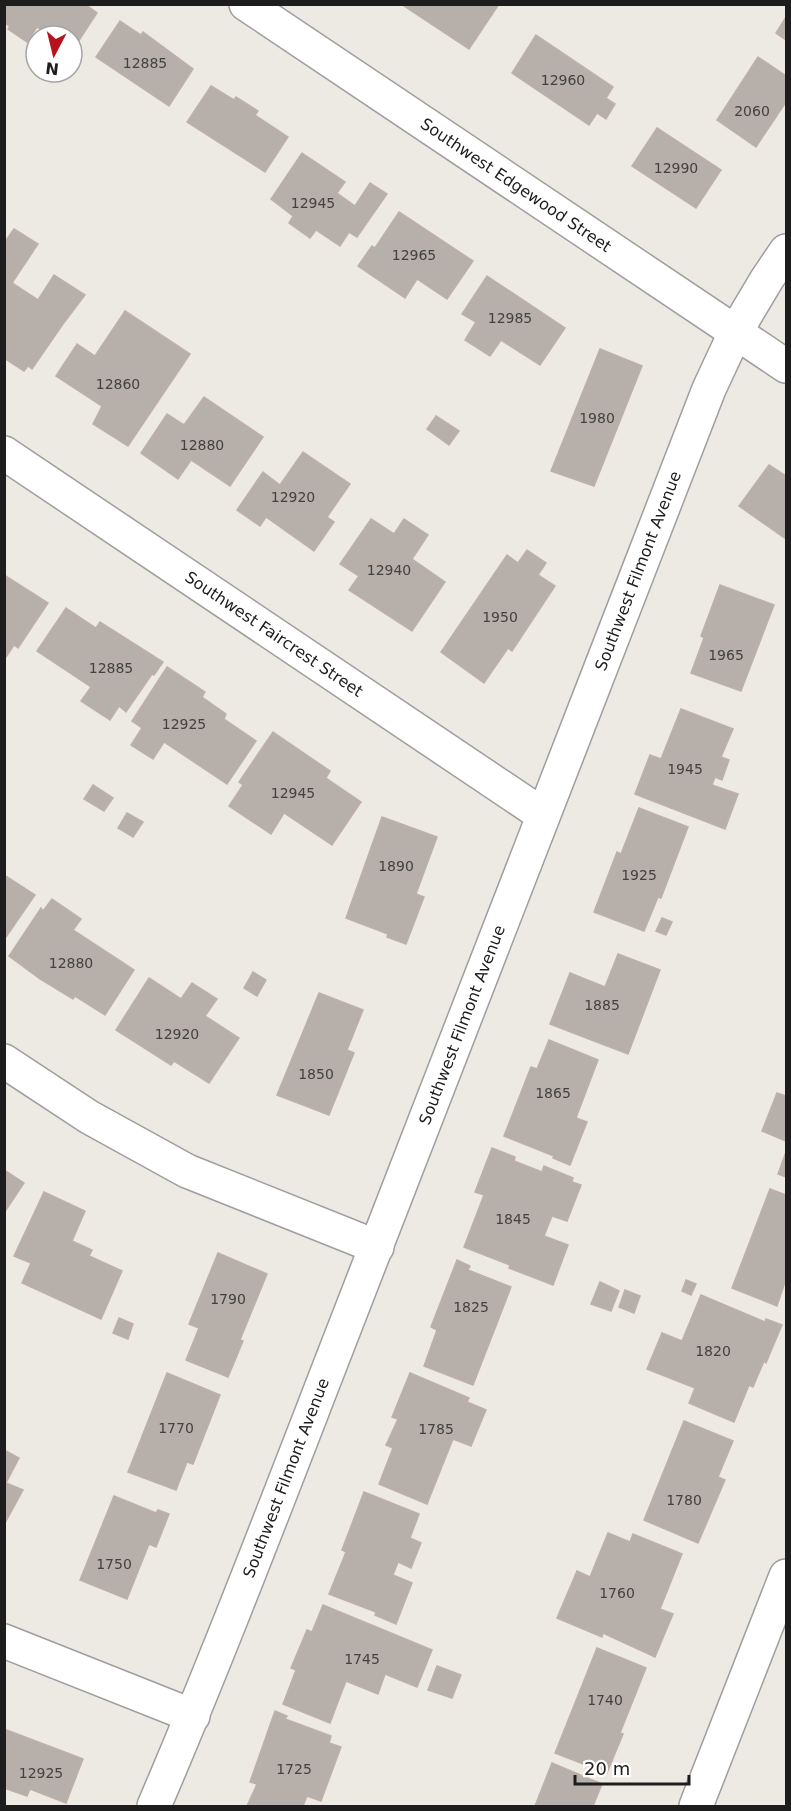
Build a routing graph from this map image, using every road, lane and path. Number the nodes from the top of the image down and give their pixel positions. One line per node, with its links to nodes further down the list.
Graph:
1 (246, 4): 3 (street, Southwest Edgewood Street)
2 (786, 251): 3 (street, Southwest Filmont Avenue)
3 (736, 331): 4 (street, Southwest Edgewood Street); 6 (street, Southwest Filmont Avenue)
4 (786, 366)
5 (4, 453): 6 (street, Southwest Faircrest Street)
6 (543, 815): 8 (street, Southwest Filmont Avenue)
7 (4, 1061): 8 (street)
8 (377, 1247): 11 (street, Southwest Filmont Avenue)
9 (786, 1576): 13 (street)
10 (4, 1641): 11 (street)
11 (193, 1716): 12 (street, Southwest Filmont Avenue)
12 (154, 1806)
13 (696, 1806)

